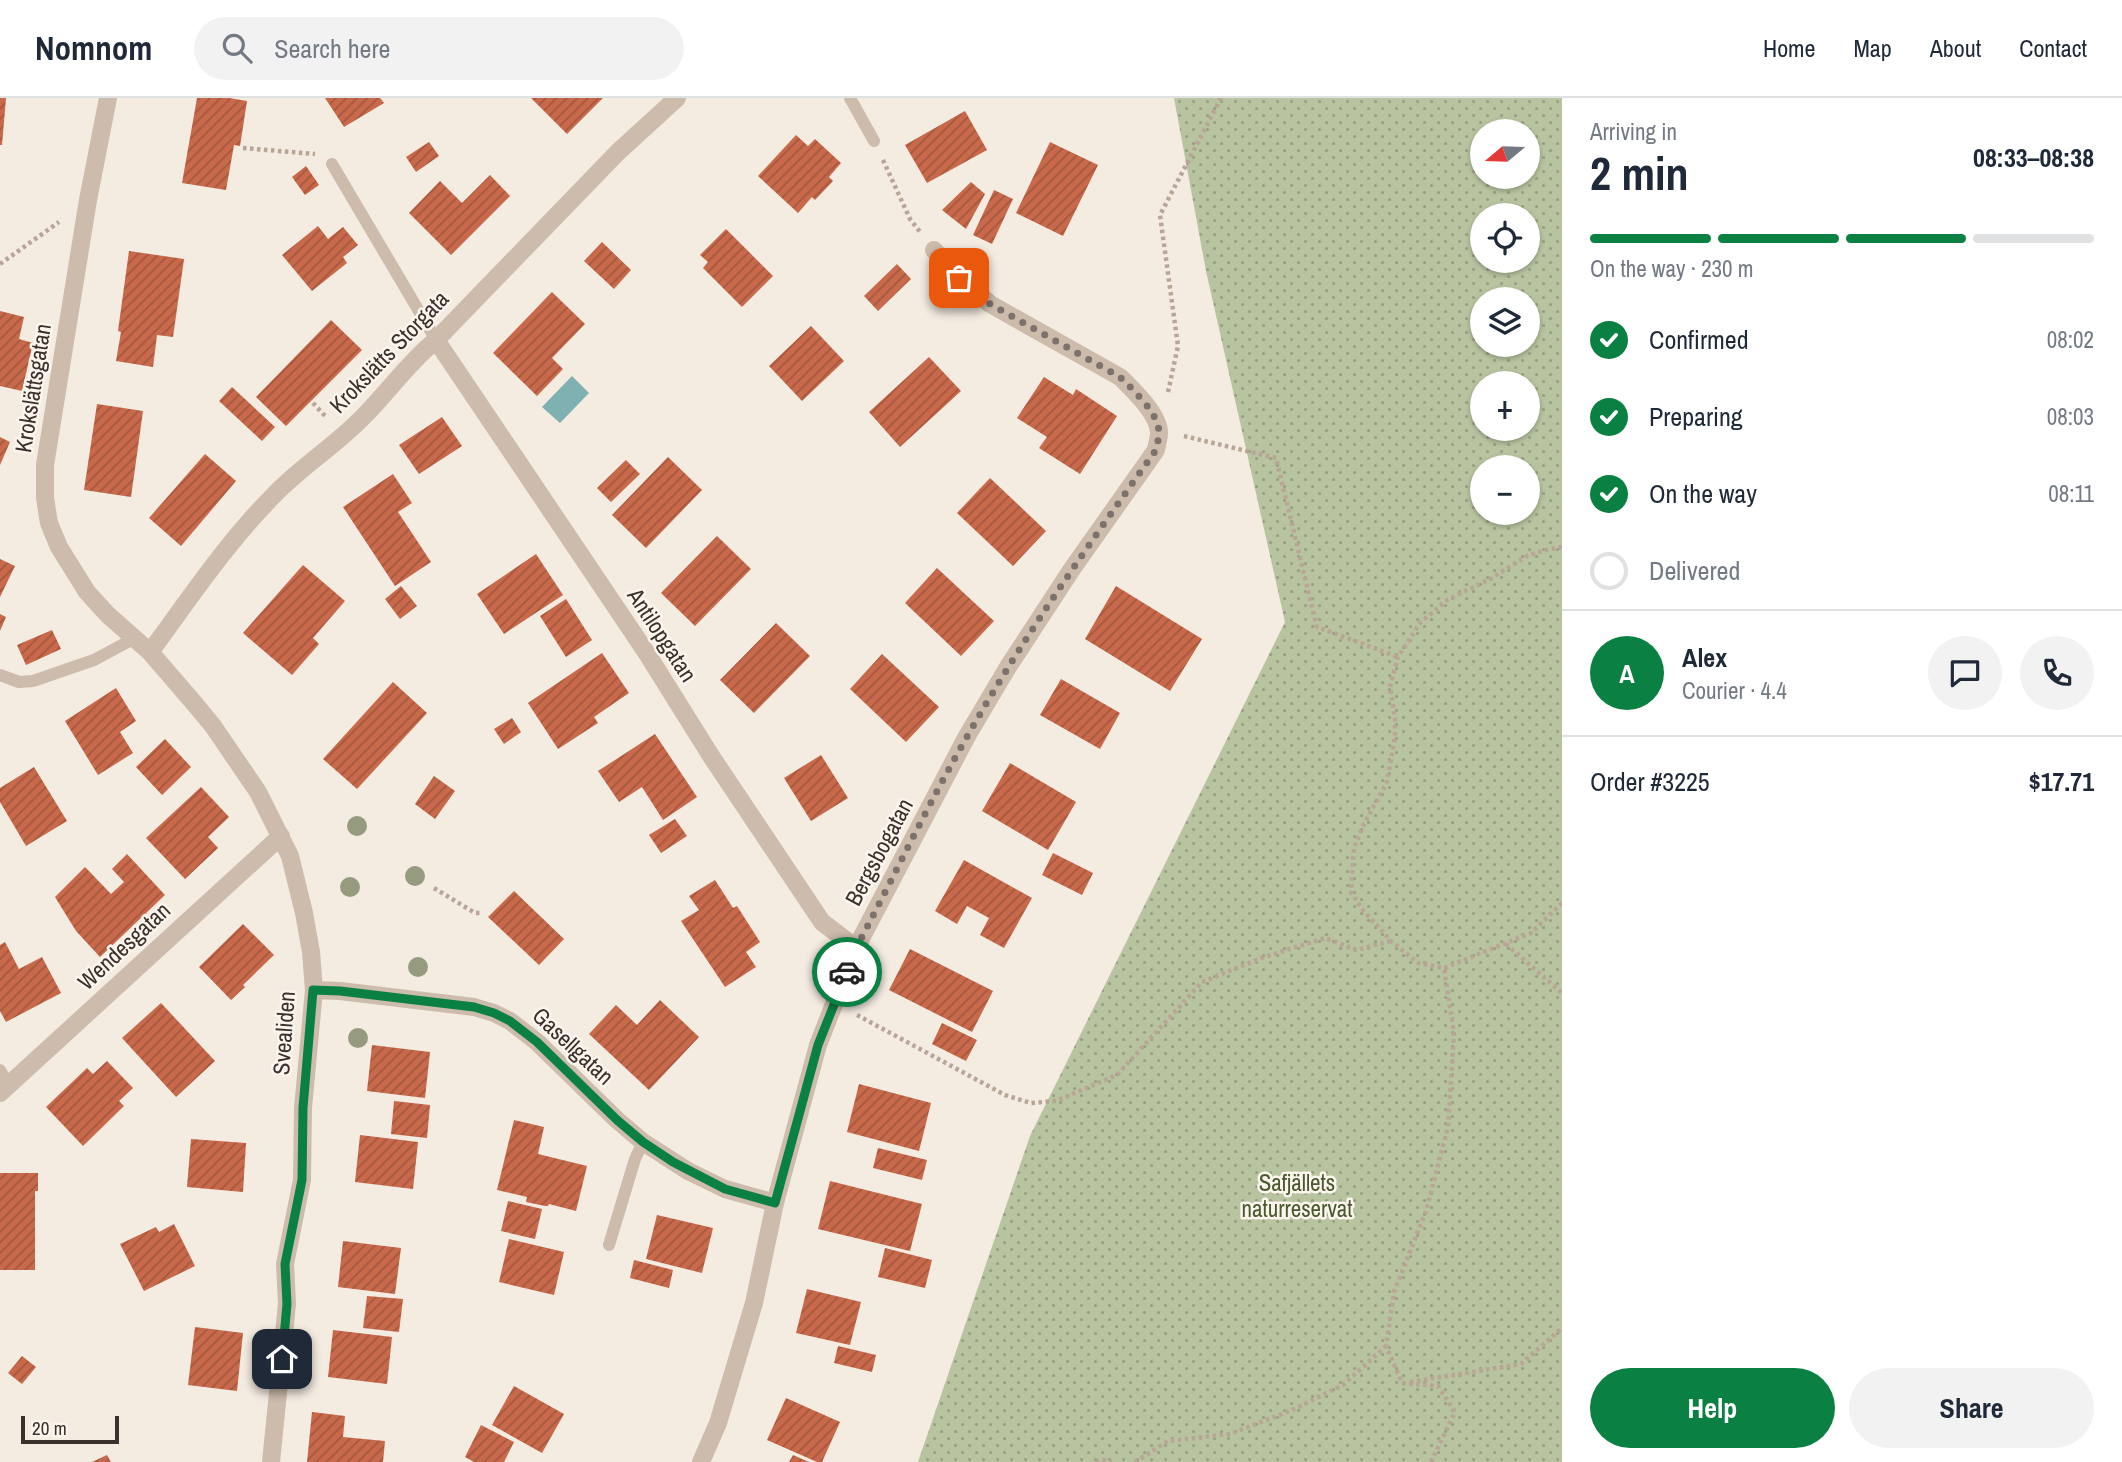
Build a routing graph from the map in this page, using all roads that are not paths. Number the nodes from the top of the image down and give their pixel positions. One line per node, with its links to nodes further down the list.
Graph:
1 (108, 98): 8 (street, Krokslättsgatan)
2 (677, 98): 7 (street, Krokslätts Storgata)
3 (850, 98): 4 (lane)
4 (874, 141)
5 (332, 164): 7 (lane)
6 (934, 250): 12 (street, Bergsbogatan)
7 (436, 340): 9 (street, Krokslätts Storgata); 12 (street, Antilopgatan)
8 (135, 638): 9 (street, Krokslättsgatan); 10 (lane)
9 (150, 652): 11 (street, Svealiden)
10 (0, 675)
11 (281, 836): 13 (street, Svealiden); 14 (street, Wendesgatan)
12 (856, 948): 16 (street, Bergsbogatan)
13 (313, 990): 15 (street, Gasellgatan); 18 (street, Svealiden)
14 (3, 1083)
15 (643, 1142): 16 (street, Gasellgatan); 17 (lane)
16 (775, 1203): 19 (street, Bergsbogatan)
17 (609, 1245)
18 (271, 1462)
19 (701, 1462)

